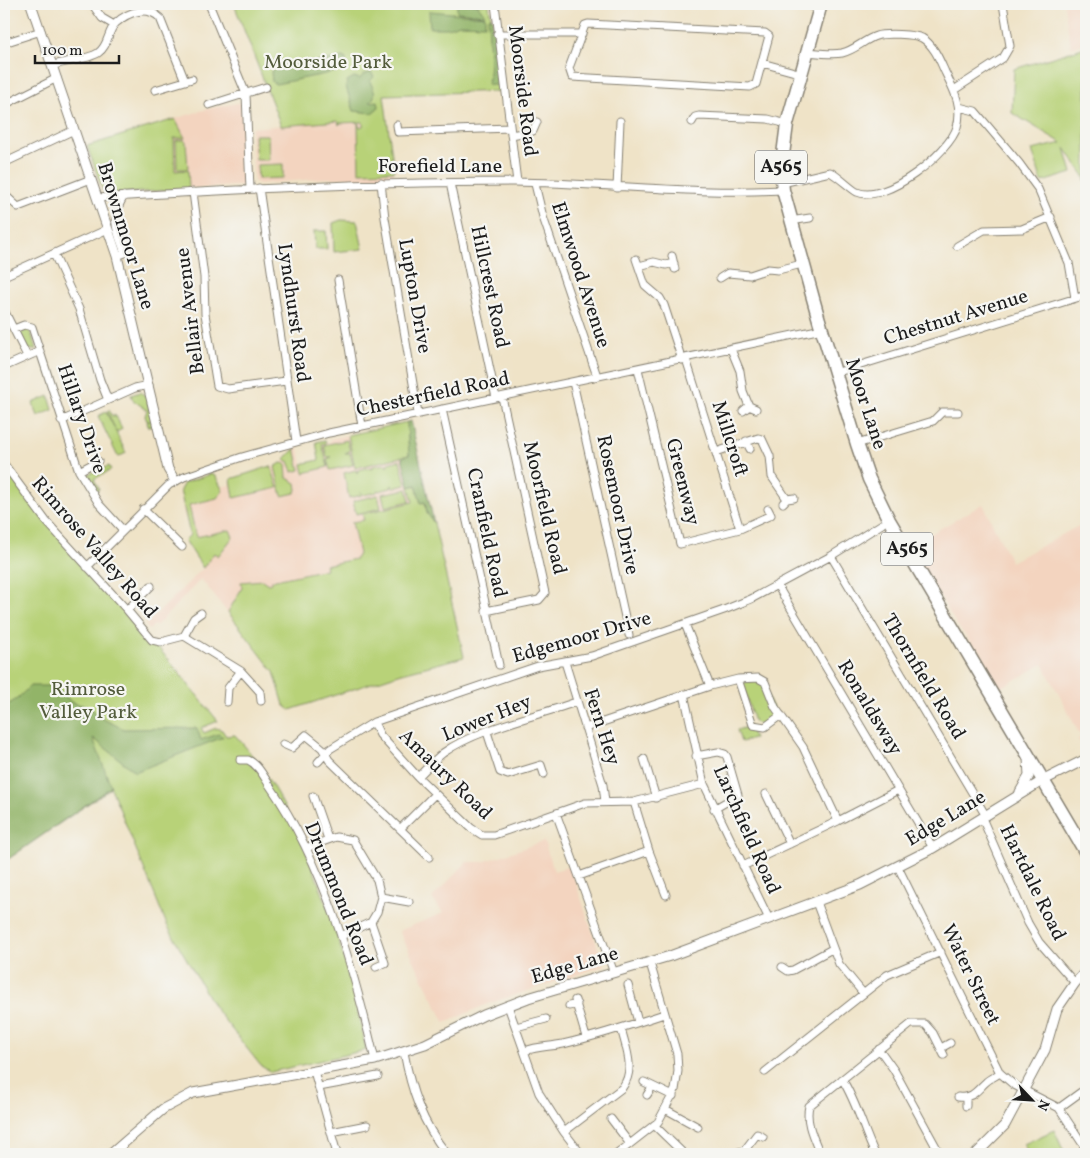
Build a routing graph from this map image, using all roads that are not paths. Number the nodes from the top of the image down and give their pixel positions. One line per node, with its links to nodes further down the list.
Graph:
1 (31, 4): 10 (street, Brownmoor Lane)
2 (92, 4): 9 (street)
3 (209, 4): 22 (street)
4 (496, 4): 11 (street, Moorside Road)
5 (796, 4): 7 (street)
6 (1003, 4): 21 (street)
7 (821, 5): 14 (highway, Moor Lane / A565)
8 (154, 7): 9 (street); 20 (street)
9 (114, 25): 16 (street)
10 (41, 31): 13 (street); 16 (street, Brownmoor Lane)
11 (498, 34): 12 (street); 32 (street, Moorside Road)
12 (582, 34): 15 (street); 15 (street)
13 (4, 43)
14 (808, 52): 17 (highway, Moor Lane / A565); 21 (street)
15 (762, 63): 17 (street)
16 (54, 65): 18 (street, Brownmoor Lane)
17 (802, 74): 29 (highway, Moor Lane / A565)
18 (57, 78): 23 (street); 31 (street, Brownmoor Lane)
19 (266, 87): 22 (street)
20 (155, 90)
21 (954, 90): 25 (street)
22 (246, 94): 24 (street); 42 (street)
23 (4, 105)
24 (209, 105)
25 (960, 106): 39 (street, Forefield Lane); 47 (street)
26 (620, 121): 41 (street)
27 (537, 122): 32 (street)
28 (692, 122): 29 (street)
29 (787, 124): 39 (highway, Moor Lane / A565)
30 (398, 126): 32 (street)
31 (74, 130): 33 (street); 34 (street, Brownmoor Lane)
32 (510, 132): 35 (street, Moorside Road)
33 (4, 163)
34 (91, 179): 44 (street); 46 (street, Brownmoor Lane)
35 (517, 182): 37 (street, Forefield Lane); 38 (street, Forefield Lane)
36 (381, 183): 37 (street, Forefield Lane); 40 (street, Forefield Lane); 80 (street, Lupton Drive)
37 (450, 183): 75 (street, Hillcrest Road)
38 (535, 184): 41 (street, Forefield Lane); 71 (street, Elmwood Avenue)
39 (782, 186): 41 (street, Forefield Lane); 49 (highway, Moor Lane / A565)
40 (260, 188): 42 (street, Forefield Lane); 72 (street, Lyndhurst Road)
41 (617, 188)
42 (250, 189): 43 (street, Forefield Lane)
43 (193, 192): 45 (street, Forefield Lane); 72 (street, Bellair Avenue)
44 (4, 194)
45 (124, 196): 46 (street, Forefield Lane); 53 (street)
46 (97, 198): 50 (street, Brownmoor Lane)
47 (1051, 217): 51 (street); 60 (street)
48 (810, 218): 49 (street)
49 (790, 221): 55 (highway, Moor Lane / A565)
50 (108, 229): 52 (street); 53 (street, Brownmoor Lane)
51 (957, 246)
52 (54, 254): 56 (street); 76 (street)
53 (117, 256): 74 (street, Brownmoor Lane)
54 (674, 263): 67 (street, Millcroft)
55 (802, 264): 57 (street); 63 (highway, Moor Lane / A565)
56 (4, 276)
57 (720, 278)
58 (338, 280): 82 (street)
59 (1086, 295): 60 (street, Chestnut Avenue)
60 (1075, 298): 70 (street, Chestnut Avenue)
61 (4, 310): 62 (street)
62 (14, 329): 65 (street, Hillary Drive); 66 (street)
63 (822, 330): 64 (street, Chesterfield Road); 70 (highway, Moor Lane / A565)
64 (731, 349): 67 (street, Chesterfield Road); 78 (street)
65 (40, 351): 66 (street); 81 (street, Hillary Drive)
66 (27, 356): 68 (street)
67 (684, 359): 69 (street, Chesterfield Road); 85 (street, Millcroft)
68 (4, 367)
69 (638, 369): 71 (street, Chesterfield Road); 94 (street, Greenway)
70 (835, 373): 84 (highway, Moor Lane / A565)
71 (597, 376): 73 (street, Chesterfield Road)
72 (286, 380): 83 (street, Lyndhurst Road)
73 (573, 382): 75 (street, Chesterfield Road); 105 (street, Rosemoor Drive)
74 (149, 385): 76 (street); 89 (street, Brownmoor Lane)
75 (499, 397): 77 (street, Chesterfield Road); 102 (street, Moorfield Road)
76 (108, 400): 81 (street)
77 (442, 409): 80 (street, Chesterfield Road); 102 (street, Cranfield Road)
78 (743, 411)
79 (958, 412): 84 (street)
80 (418, 414): 82 (street, Chesterfield Road)
81 (61, 421): 88 (street, Hillary Drive)
82 (362, 426): 83 (street, Chesterfield Road)
83 (296, 441): 89 (street, Chesterfield Road)
84 (857, 444): 121 (highway, Moor Lane / A565)
85 (716, 452): 90 (street); 94 (street, Millcroft)
86 (98, 461): 88 (street)
87 (4, 464): 98 (street, Rimrose Valley Road)
88 (79, 471): 95 (street, Hillary Drive)
89 (175, 481): 91 (street, Chesterfield Road)
90 (788, 500)
91 (143, 509): 95 (street, Chesterfield Road); 96 (street)
92 (768, 509): 94 (street)
93 (882, 524): 97 (street, Edgemoor Drive)
94 (740, 528)
95 (123, 530): 98 (street, Chesterfield Road)
96 (182, 547)
97 (831, 556): 99 (street, Edgemoor Drive); 142 (street, Thornfield Road)
98 (87, 567): 101 (street, Rimrose Valley Road)
99 (777, 585): 104 (street, Edgemoor Drive); 132 (street, Ronaldsway)
100 (151, 586): 101 (street)
101 (127, 610): 106 (street, Rimrose Valley Road)
102 (486, 611): 108 (street, Cranfield Road)
103 (201, 613): 106 (street)
104 (685, 624): 107 (street, Edgemoor Drive); 111 (street)
105 (629, 635)
106 (184, 636): 109 (street)
107 (565, 662): 115 (street, Fern Hey); 117 (street, Edgemoor Drive)
108 (499, 665)
109 (241, 670): 113 (street); 114 (street)
110 (738, 679): 111 (street); 116 (street); 116 (street)
111 (710, 686): 112 (street)
112 (684, 694): 118 (street); 124 (street, Larchfield Road)
113 (261, 701)
114 (227, 702)
115 (576, 702): 118 (street, Fern Hey); 119 (street, Lower Hey)
116 (781, 715): 143 (street)
117 (374, 722): 122 (street, Edgemoor Drive); 129 (street, Amaury Road)
118 (585, 728): 138 (street, Fern Hey)
119 (487, 732): 128 (street); 129 (street, Lower Hey)
120 (283, 744): 122 (street)
121 (1028, 752): 130 (highway, Moor Lane / A565); 137 (street)
122 (326, 754): 127 (street, Edgemoor Drive); 144 (street)
123 (652, 756): 136 (street)
124 (696, 756): 131 (street, Larchfield Road); 140 (street)
125 (1086, 759): 130 (street, Edge Lane)
126 (240, 760): 147 (street, Drummond Road)
127 (318, 762)
128 (544, 774)
129 (418, 777): 133 (street, Amaury Road)
130 (1042, 781): 137 (street, Edge Lane); 150 (highway, A565)
131 (704, 784): 136 (street, Amaury Road); 140 (street, Larchfield Road)
132 (898, 790): 143 (street); 148 (street, Ronaldsway)
133 (435, 794): 141 (street, Amaury Road); 144 (street)
134 (766, 794): 146 (street)
135 (313, 796): 145 (street)
136 (656, 798): 139 (street, Amaury Road)
137 (1015, 798): 142 (street, Edge Lane)
138 (605, 802): 139 (street, Amaury Road); 141 (street, Amaury Road)
139 (634, 802): 149 (street)
140 (714, 809): 152 (street, Larchfield Road)
141 (556, 814): 154 (street)
142 (984, 817): 148 (street, Edge Lane); 169 (street, Hartdale Road)
143 (838, 821): 146 (street)
144 (400, 829): 151 (street)
145 (328, 840): 147 (street); 156 (street)
146 (790, 844): 152 (street)
147 (306, 848): 161 (street, Drummond Road)
148 (933, 848): 153 (street, Edge Lane)
149 (649, 851): 154 (street); 155 (street)
150 (1086, 853)
151 (428, 857)
152 (743, 866): 159 (street, Larchfield Road)
153 (898, 868): 158 (street, Edge Lane); 163 (street, Water Street)
154 (579, 876): 168 (street)
155 (666, 895)
156 (381, 896): 157 (street); 160 (street)
157 (409, 902)
158 (816, 902): 159 (street, Edge Lane); 162 (street)
159 (769, 920): 164 (street, Edge Lane)
160 (371, 922): 161 (street); 165 (street)
161 (341, 936): 184 (street, Drummond Road)
162 (832, 949): 166 (street); 171 (street)
163 (941, 952): 171 (street); 187 (street, Water Street)
164 (650, 963): 168 (street, Edge Lane); 174 (street)
165 (376, 967)
166 (782, 967)
167 (1086, 970): 169 (street)
168 (614, 973): 173 (street, Edge Lane)
169 (1075, 983): 193 (street)
170 (627, 989): 176 (street)
171 (863, 993): 186 (street)
172 (574, 1003): 179 (street)
173 (508, 1006): 177 (street); 183 (street, Edge Lane)
174 (664, 1014): 176 (street); 196 (street)
175 (546, 1019): 177 (street)
176 (638, 1022): 178 (street)
177 (516, 1027): 182 (street)
178 (620, 1028): 179 (street); 204 (street)
179 (586, 1037): 182 (street)
180 (950, 1043): 181 (street)
181 (880, 1048): 189 (street); 219 (street)
182 (525, 1051): 204 (street)
183 (404, 1052): 184 (street, Edge Lane); 212 (street)
184 (375, 1060): 185 (street, Edge Lane)
185 (314, 1072): 191 (street); 210 (street, Edge Lane)
186 (765, 1072)
187 (1000, 1073): 193 (street, Water Street); 197 (street)
188 (378, 1076): 191 (street)
189 (842, 1079): 217 (street); 218 (street)
190 (644, 1082): 192 (street)
191 (319, 1087): 205 (street)
192 (652, 1087): 195 (street); 196 (street)
193 (1023, 1089): 198 (street, Water Street); 220 (street)
194 (1086, 1093): 198 (street)
195 (646, 1095)
196 (673, 1096): 199 (street)
197 (966, 1106)
198 (1059, 1108): 208 (street)
199 (667, 1110): 202 (street); 203 (street)
200 (612, 1119): 207 (street)
201 (367, 1125): 205 (street)
202 (654, 1126): 207 (street); 215 (street)
203 (698, 1127)
204 (567, 1130): 213 (street)
205 (331, 1132): 211 (street)
206 (763, 1137): 209 (street)
207 (630, 1144): 214 (street)
208 (1086, 1149)
209 (746, 1152): 216 (street)
210 (111, 1154)
211 (337, 1154)
212 (447, 1154)
213 (581, 1154)
214 (616, 1154)
215 (684, 1154)
216 (730, 1154)
217 (820, 1154)
218 (875, 1154)
219 (940, 1154)
220 (978, 1154)

